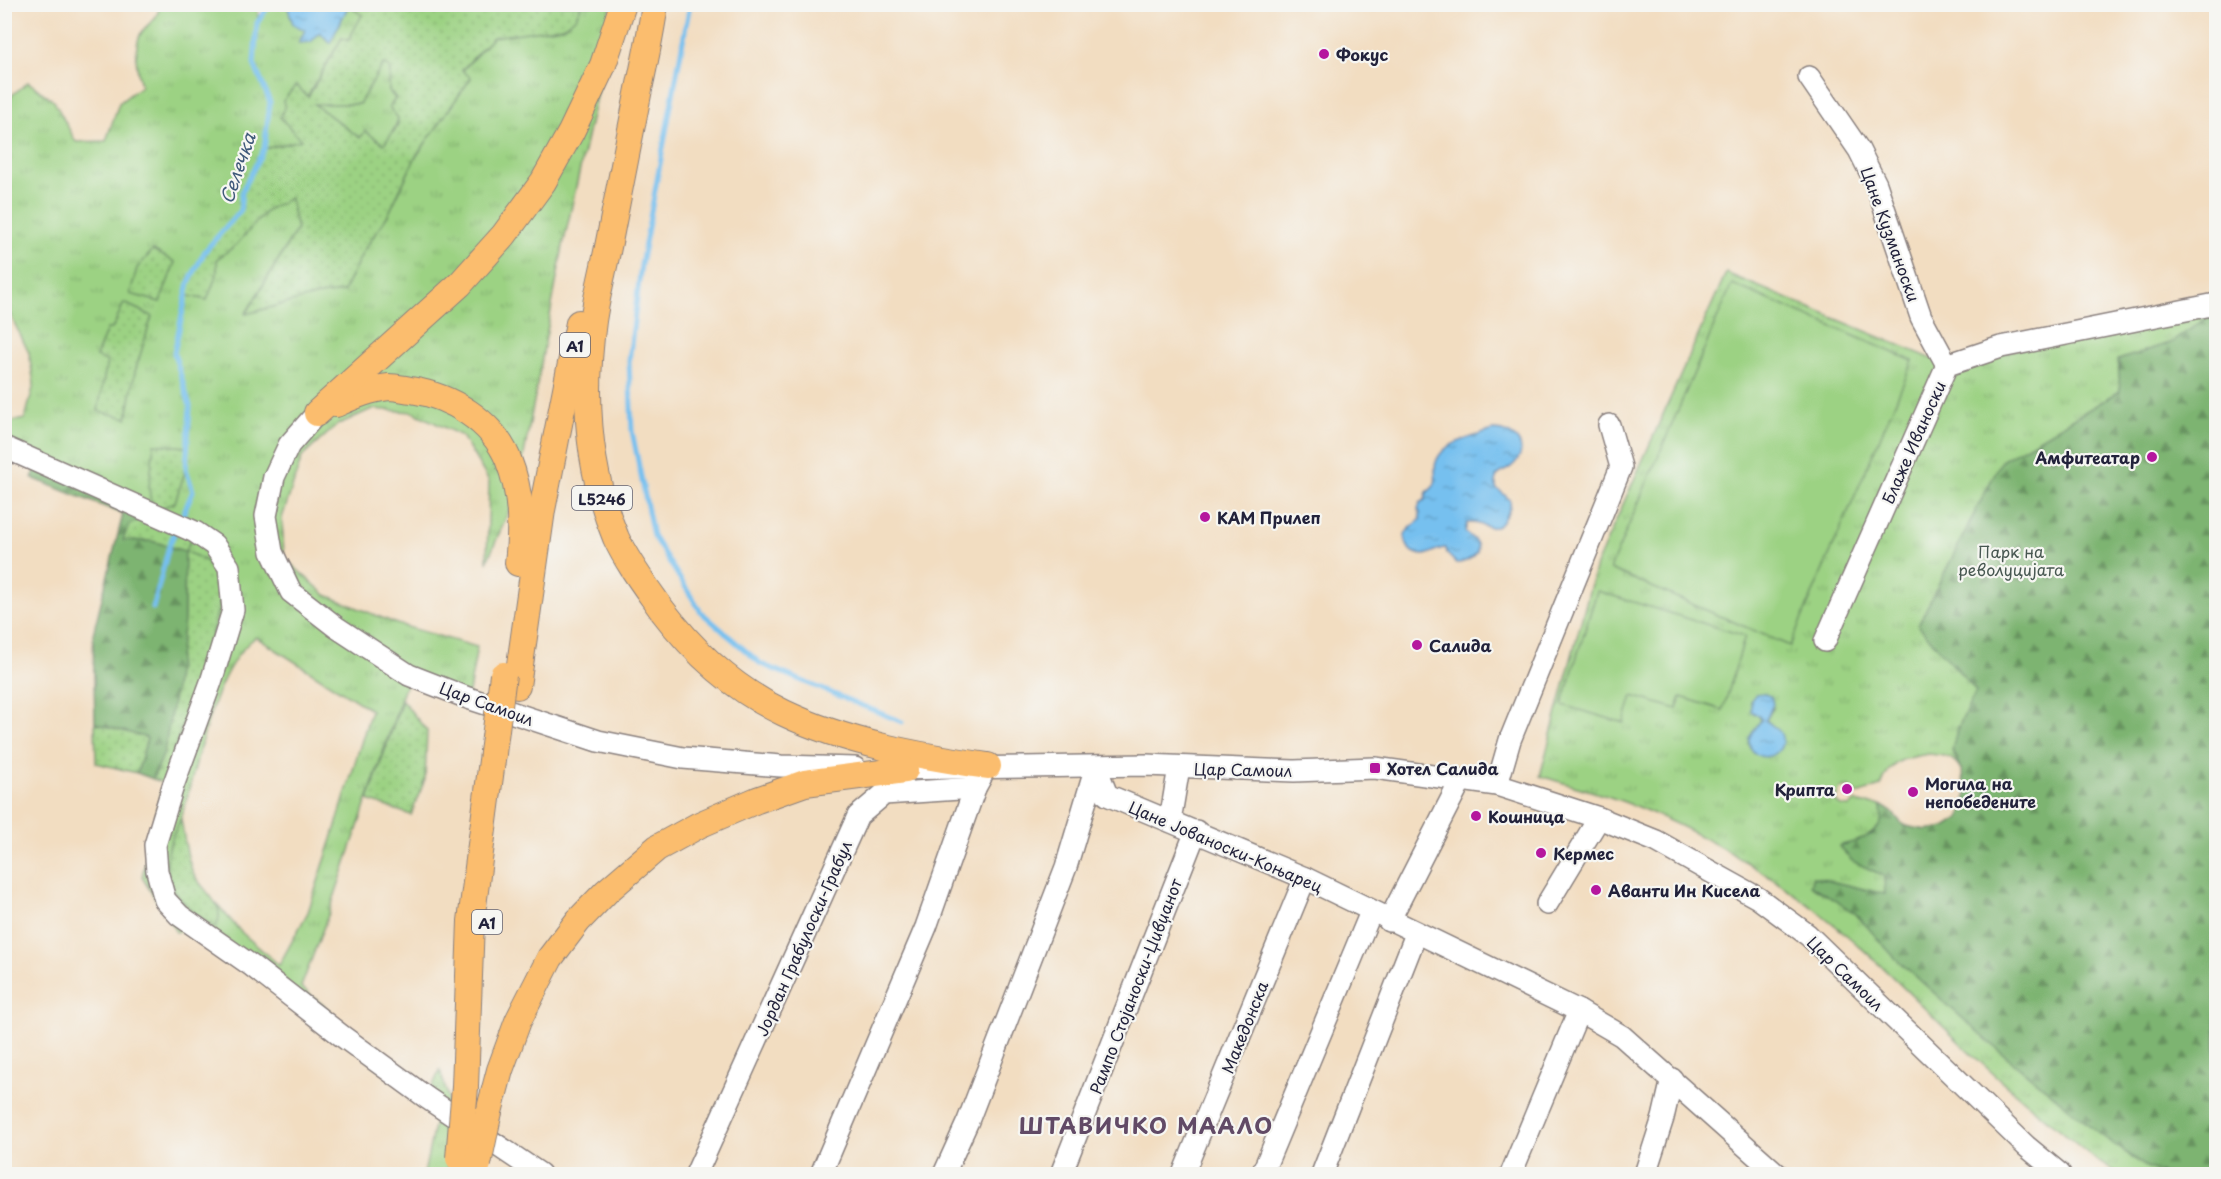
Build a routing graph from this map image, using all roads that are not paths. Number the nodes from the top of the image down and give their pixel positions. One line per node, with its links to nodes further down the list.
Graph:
1 (623, 4): 7 (main road, L5246)
2 (642, 4): 11 (main road, A1)
3 (655, 4): 12 (main road, L5246)
4 (1809, 77): 6 (street, Цане Кузманоски)
5 (2217, 304): 6 (street, Блаже Иваноски)
6 (1947, 365): 10 (street, Блаже Иваноски)
7 (317, 413): 11 (main road, L5246); 15 (street, Цар Самоил / L5246)
8 (1609, 425): 17 (street)
9 (4, 447): 29 (street)
10 (1825, 640)
11 (510, 681): 28 (main road, A1, bridge)
12 (988, 766): 13 (street, Цар Самоил / L5246); 15 (street, L5246); 18 (street)
13 (1096, 767): 14 (street, Цар Самоил / L5246); 20 (street, Цане Јованоски-Коњарец); 32 (street)
14 (1179, 767): 16 (street, Цар Самоил / L5246); 20 (street)
15 (905, 770): 28 (main road, L5246, bridge)
16 (1461, 780): 17 (street, Цар Самоил / L5246); 24 (street)
17 (1497, 785): 19 (street, Цар Самоил / L5246)
18 (975, 788): 30 (street, Јордан Грабулоски-Грабул); 31 (street)
19 (1599, 818): 23 (street); 40 (street, Цар Самоил / L5246)
20 (1170, 821): 21 (street, Цане Јованоски-Коњарец)
21 (1196, 831): 22 (street, Цане Јованоски-Коњарец); 33 (street, Рампо Стојаноски-Џивџанот)
22 (1305, 879): 24 (street, Цане Јованоски-Коњарец); 34 (street, Македонска)
23 (1546, 904)
24 (1380, 916): 25 (street, Цане Јованоски-Коњарец); 35 (street)
25 (1416, 934): 26 (street, Цане Јованоски-Коњарец); 36 (street)
26 (1580, 1011): 27 (street, Цане Јованоски-Коњарец); 37 (street)
27 (1672, 1079): 38 (street); 39 (street, Цане Јованоски-Коњарец)
28 (468, 1168)
29 (540, 1174)
30 (696, 1174)
31 (821, 1174)
32 (944, 1174)
33 (1061, 1174)
34 (1184, 1174)
35 (1262, 1174)
36 (1322, 1174)
37 (1511, 1174)
38 (1645, 1174)
39 (1777, 1174)
40 (2060, 1174)

